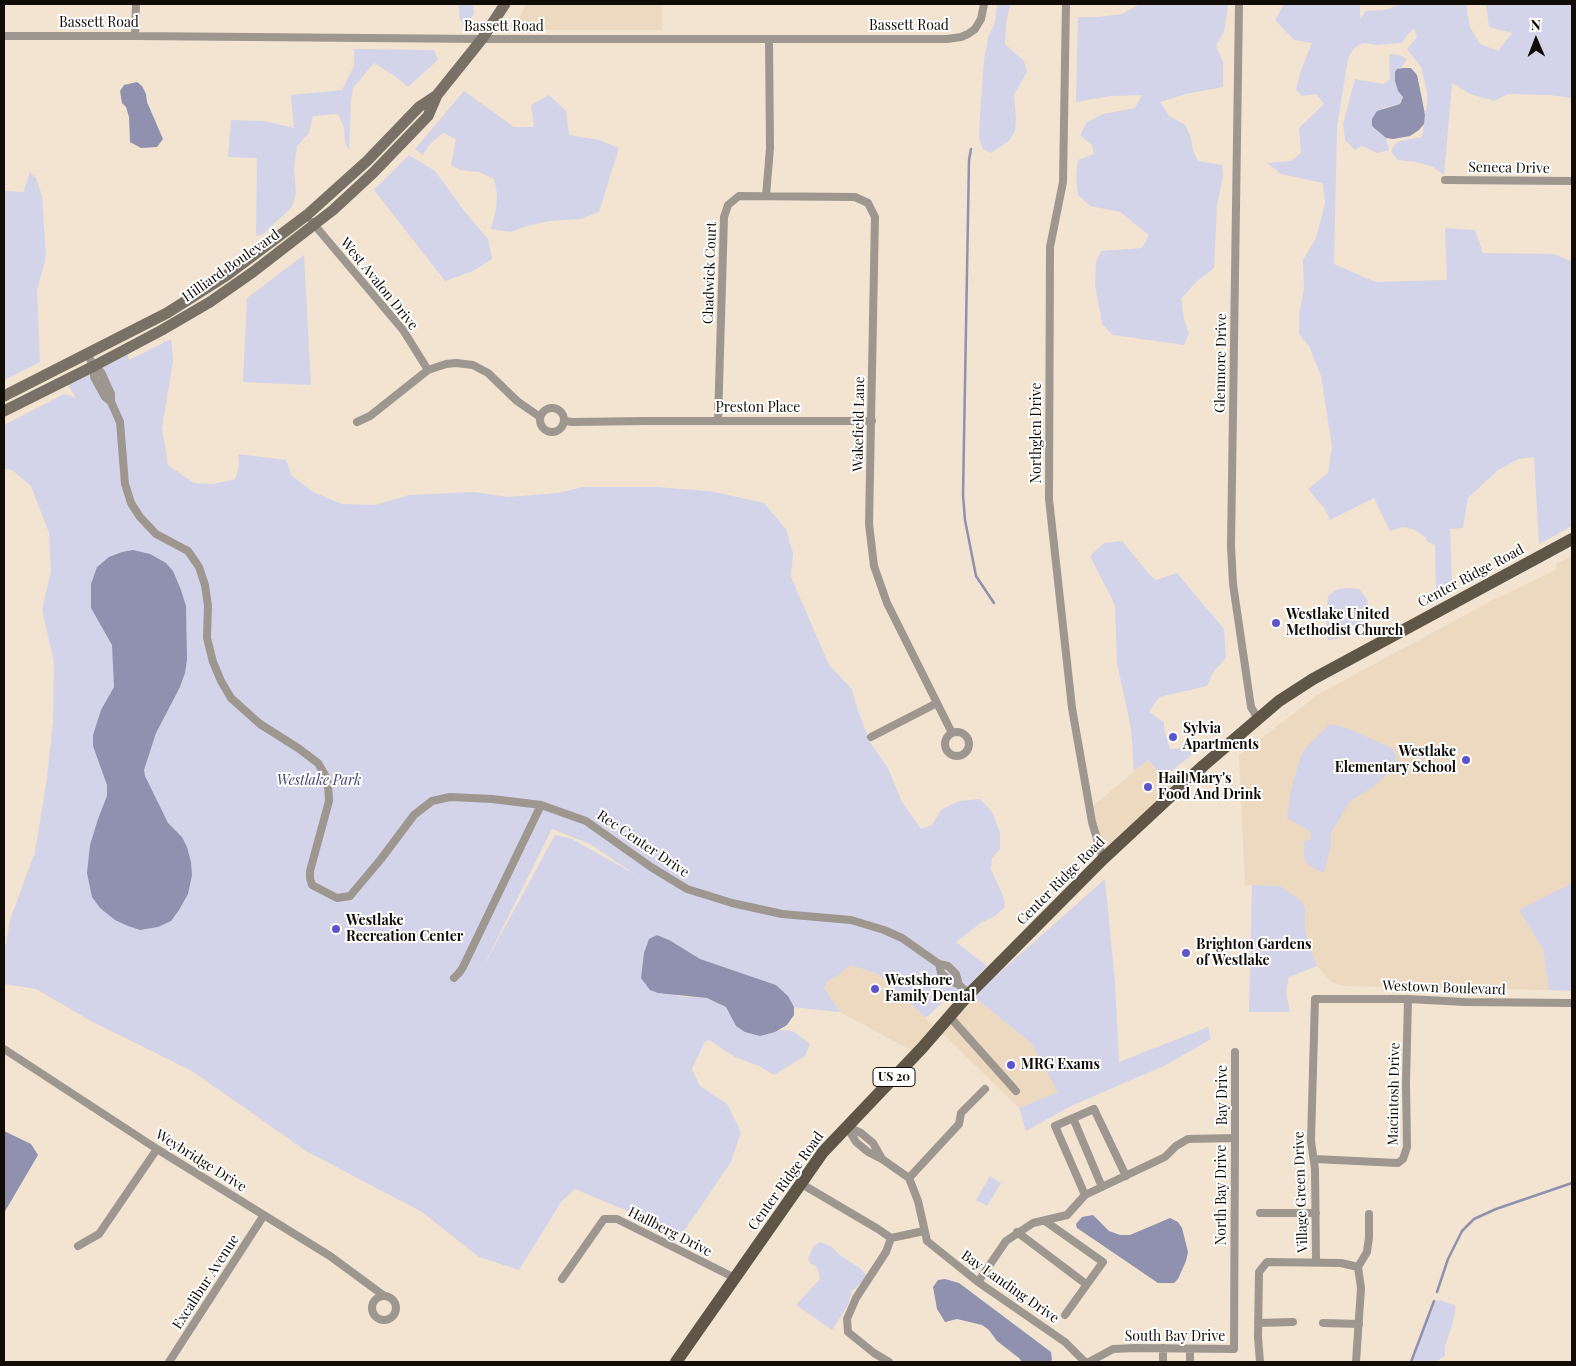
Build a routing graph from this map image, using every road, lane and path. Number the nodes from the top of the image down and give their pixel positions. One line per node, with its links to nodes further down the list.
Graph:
1 (136, 4): 7 (street)
2 (505, 4): 8 (main road, Hilliard Boulevard)
3 (984, 4): 9 (street, Bassett Road)
4 (1066, 4): 30 (street, Northglen Drive)
5 (1239, 4): 26 (street, Glenmore Drive)
6 (4, 36): 7 (street, Bassett Road)
7 (135, 36): 8 (street, Bassett Road)
8 (482, 39): 9 (street, Bassett Road); 13 (main road, Hilliard Boulevard)
9 (769, 39): 12 (street)
10 (1446, 180): 11 (street, Seneca Drive)
11 (1572, 182)
12 (766, 196): 20 (street, Chadwick Court); 22 (street, Wakefield Lane)
13 (311, 220): 14 (main road, Hilliard Boulevard); 15 (main road, Hilliard Boulevard); 16 (street, West Avalon Drive)
14 (87, 354): 15 (street, Rec Center Drive); 17 (main road, Hilliard Boulevard)
15 (94, 366): 18 (main road, Hilliard Boulevard); 29 (street, Rec Center Drive)
16 (428, 370): 19 (street); 23 (street)
17 (4, 396)
18 (4, 411)
19 (540, 417): 21 (street); 21 (street)
20 (718, 420): 21 (street, Preston Place); 22 (street, Preston Place)
21 (565, 421)
22 (872, 421): 25 (street, Wakefield Lane)
23 (357, 422)
24 (1572, 539): 26 (main road, Center Ridge Road / US 20)
25 (937, 703): 27 (street, Wakefield Lane); 28 (street)
26 (1258, 719): 30 (main road, Center Ridge Road / US 20)
27 (952, 733)
28 (871, 737)
29 (541, 806): 31 (street); 32 (street, Rec Center Drive)
30 (1103, 859): 32 (main road, Center Ridge Road / US 20)
31 (454, 978)
32 (969, 994): 36 (main road, Center Ridge Road / US 20)
33 (1315, 999): 34 (street, Westown Boulevard); 45 (street, Village Green Drive)
34 (1408, 999): 35 (street, Westown Boulevard); 45 (street, Macintosh Drive)
35 (1572, 1003)
36 (949, 1016): 40 (street); 42 (main road, Center Ridge Road / US 20)
37 (4, 1049): 44 (street, Weybridge Drive)
38 (1235, 1052): 43 (street, Bay Drive)
39 (985, 1089): 47 (street)
40 (1016, 1092)
41 (1073, 1118): 46 (street); 49 (street); 50 (street)
42 (847, 1127): 47 (street); 48 (main road, Center Ridge Road / US 20)
43 (1235, 1138): 46 (street, North Bay Drive); 74 (street, North Bay Drive)
44 (157, 1148): 54 (street, Weybridge Drive); 59 (street)
45 (1314, 1159): 52 (street, Village Green Drive)
46 (1126, 1176): 49 (street, North Bay Drive)
47 (909, 1178): 56 (street, Bay Landing Drive)
48 (800, 1183): 58 (street); 62 (main road, Center Ridge Road / US 20)
49 (1102, 1187): 50 (street, North Bay Drive)
50 (1085, 1195): 55 (street, North Bay Drive)
51 (1260, 1213): 52 (street)
52 (1316, 1213): 60 (street, Village Green Drive)
53 (1369, 1214): 61 (street)
54 (264, 1215): 66 (street, Weybridge Drive); 75 (street, Excalibur Avenue)
55 (1045, 1221): 57 (street, North Bay Drive); 65 (street)
56 (924, 1231): 58 (street); 64 (street, Bay Landing Drive)
57 (1018, 1232): 64 (street, North Bay Drive); 65 (street)
58 (891, 1238): 77 (street)
59 (78, 1246)
60 (1316, 1262): 61 (street); 69 (street, Village Green Drive)
61 (1358, 1267): 71 (street)
62 (735, 1278): 63 (street, Hallberg Drive); 76 (main road, Center Ridge Road / US 20)
63 (562, 1279)
64 (978, 1282): 78 (street, Bay Landing Drive)
65 (1086, 1284): 67 (street)
66 (383, 1295)
67 (1065, 1315)
68 (1293, 1322): 69 (street)
69 (1258, 1323): 82 (street, Village Green Drive)
70 (1323, 1323): 71 (street)
71 (1358, 1324): 83 (street)
72 (1162, 1348): 73 (street, South Bay Drive); 79 (street, South Bay Drive); 80 (street)
73 (1190, 1349): 74 (street, South Bay Drive); 81 (street)
74 (1234, 1349)
75 (169, 1362)
76 (676, 1362)
77 (889, 1362)
78 (1085, 1362)
79 (1089, 1362)
80 (1163, 1362)
81 (1190, 1362)
82 (1260, 1362)
83 (1356, 1362)

